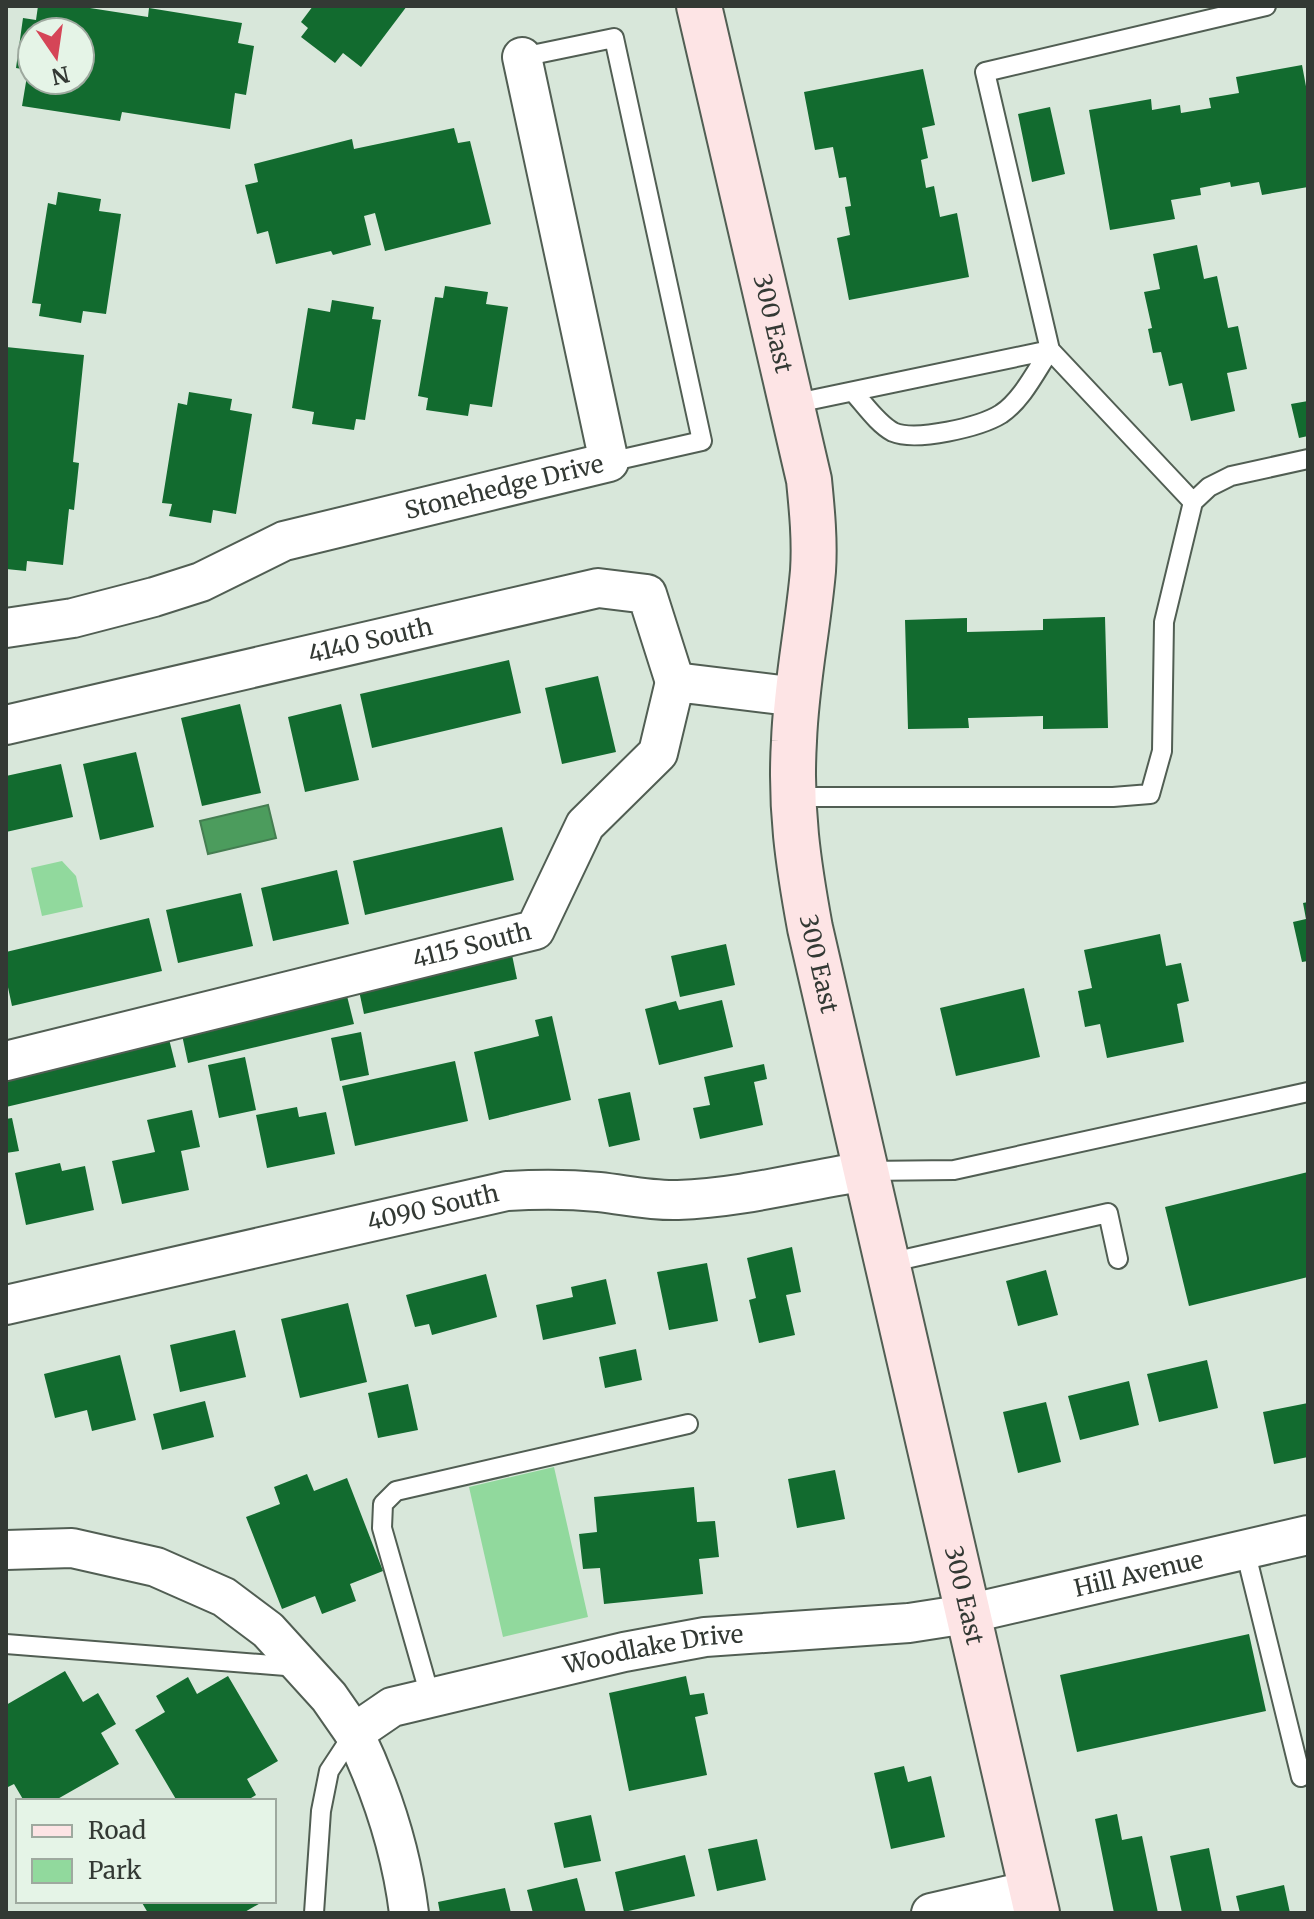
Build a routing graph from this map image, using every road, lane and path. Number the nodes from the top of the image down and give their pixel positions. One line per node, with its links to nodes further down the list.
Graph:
1 (699, 6): 6 (street, 300 East)
2 (1266, 6): 4 (lane)
3 (522, 57): 8 (street, Stonehedge Drive); 8 (lane)
4 (1050, 350): 5 (lane); 5 (lane); 9 (lane)
5 (854, 393): 6 (lane)
6 (792, 404): 12 (street, 300 East)
7 (1308, 459): 9 (lane)
8 (609, 462): 10 (street, Stonehedge Drive)
9 (1193, 502): 14 (lane)
10 (6, 628)
11 (675, 682): 12 (street); 13 (street, 4140 South); 15 (street, 4115 South)
12 (798, 697): 14 (street, 300 East)
13 (6, 725)
14 (792, 797): 17 (street, 300 East)
15 (6, 1061)
16 (1308, 1092): 17 (lane)
17 (866, 1171): 19 (street, 300 East); 20 (street, 4090 South)
18 (1118, 1259): 19 (lane)
19 (888, 1263): 25 (street, 300 East)
20 (6, 1305)
21 (688, 1424): 28 (lane)
22 (1308, 1535): 24 (street, Hill Avenue)
23 (6, 1550): 27 (street)
24 (1245, 1550): 25 (street, Hill Avenue); 30 (lane)
25 (967, 1614): 28 (street, Woodlake Drive); 31 (street, 300 East)
26 (6, 1644): 27 (lane)
27 (303, 1667): 29 (street)
28 (430, 1696): 29 (street, Woodlake Drive)
29 (354, 1733): 32 (lane); 33 (street)
30 (1301, 1777)
31 (1034, 1901): 34 (street)
32 (314, 1913)
33 (409, 1913)
34 (931, 1913)

